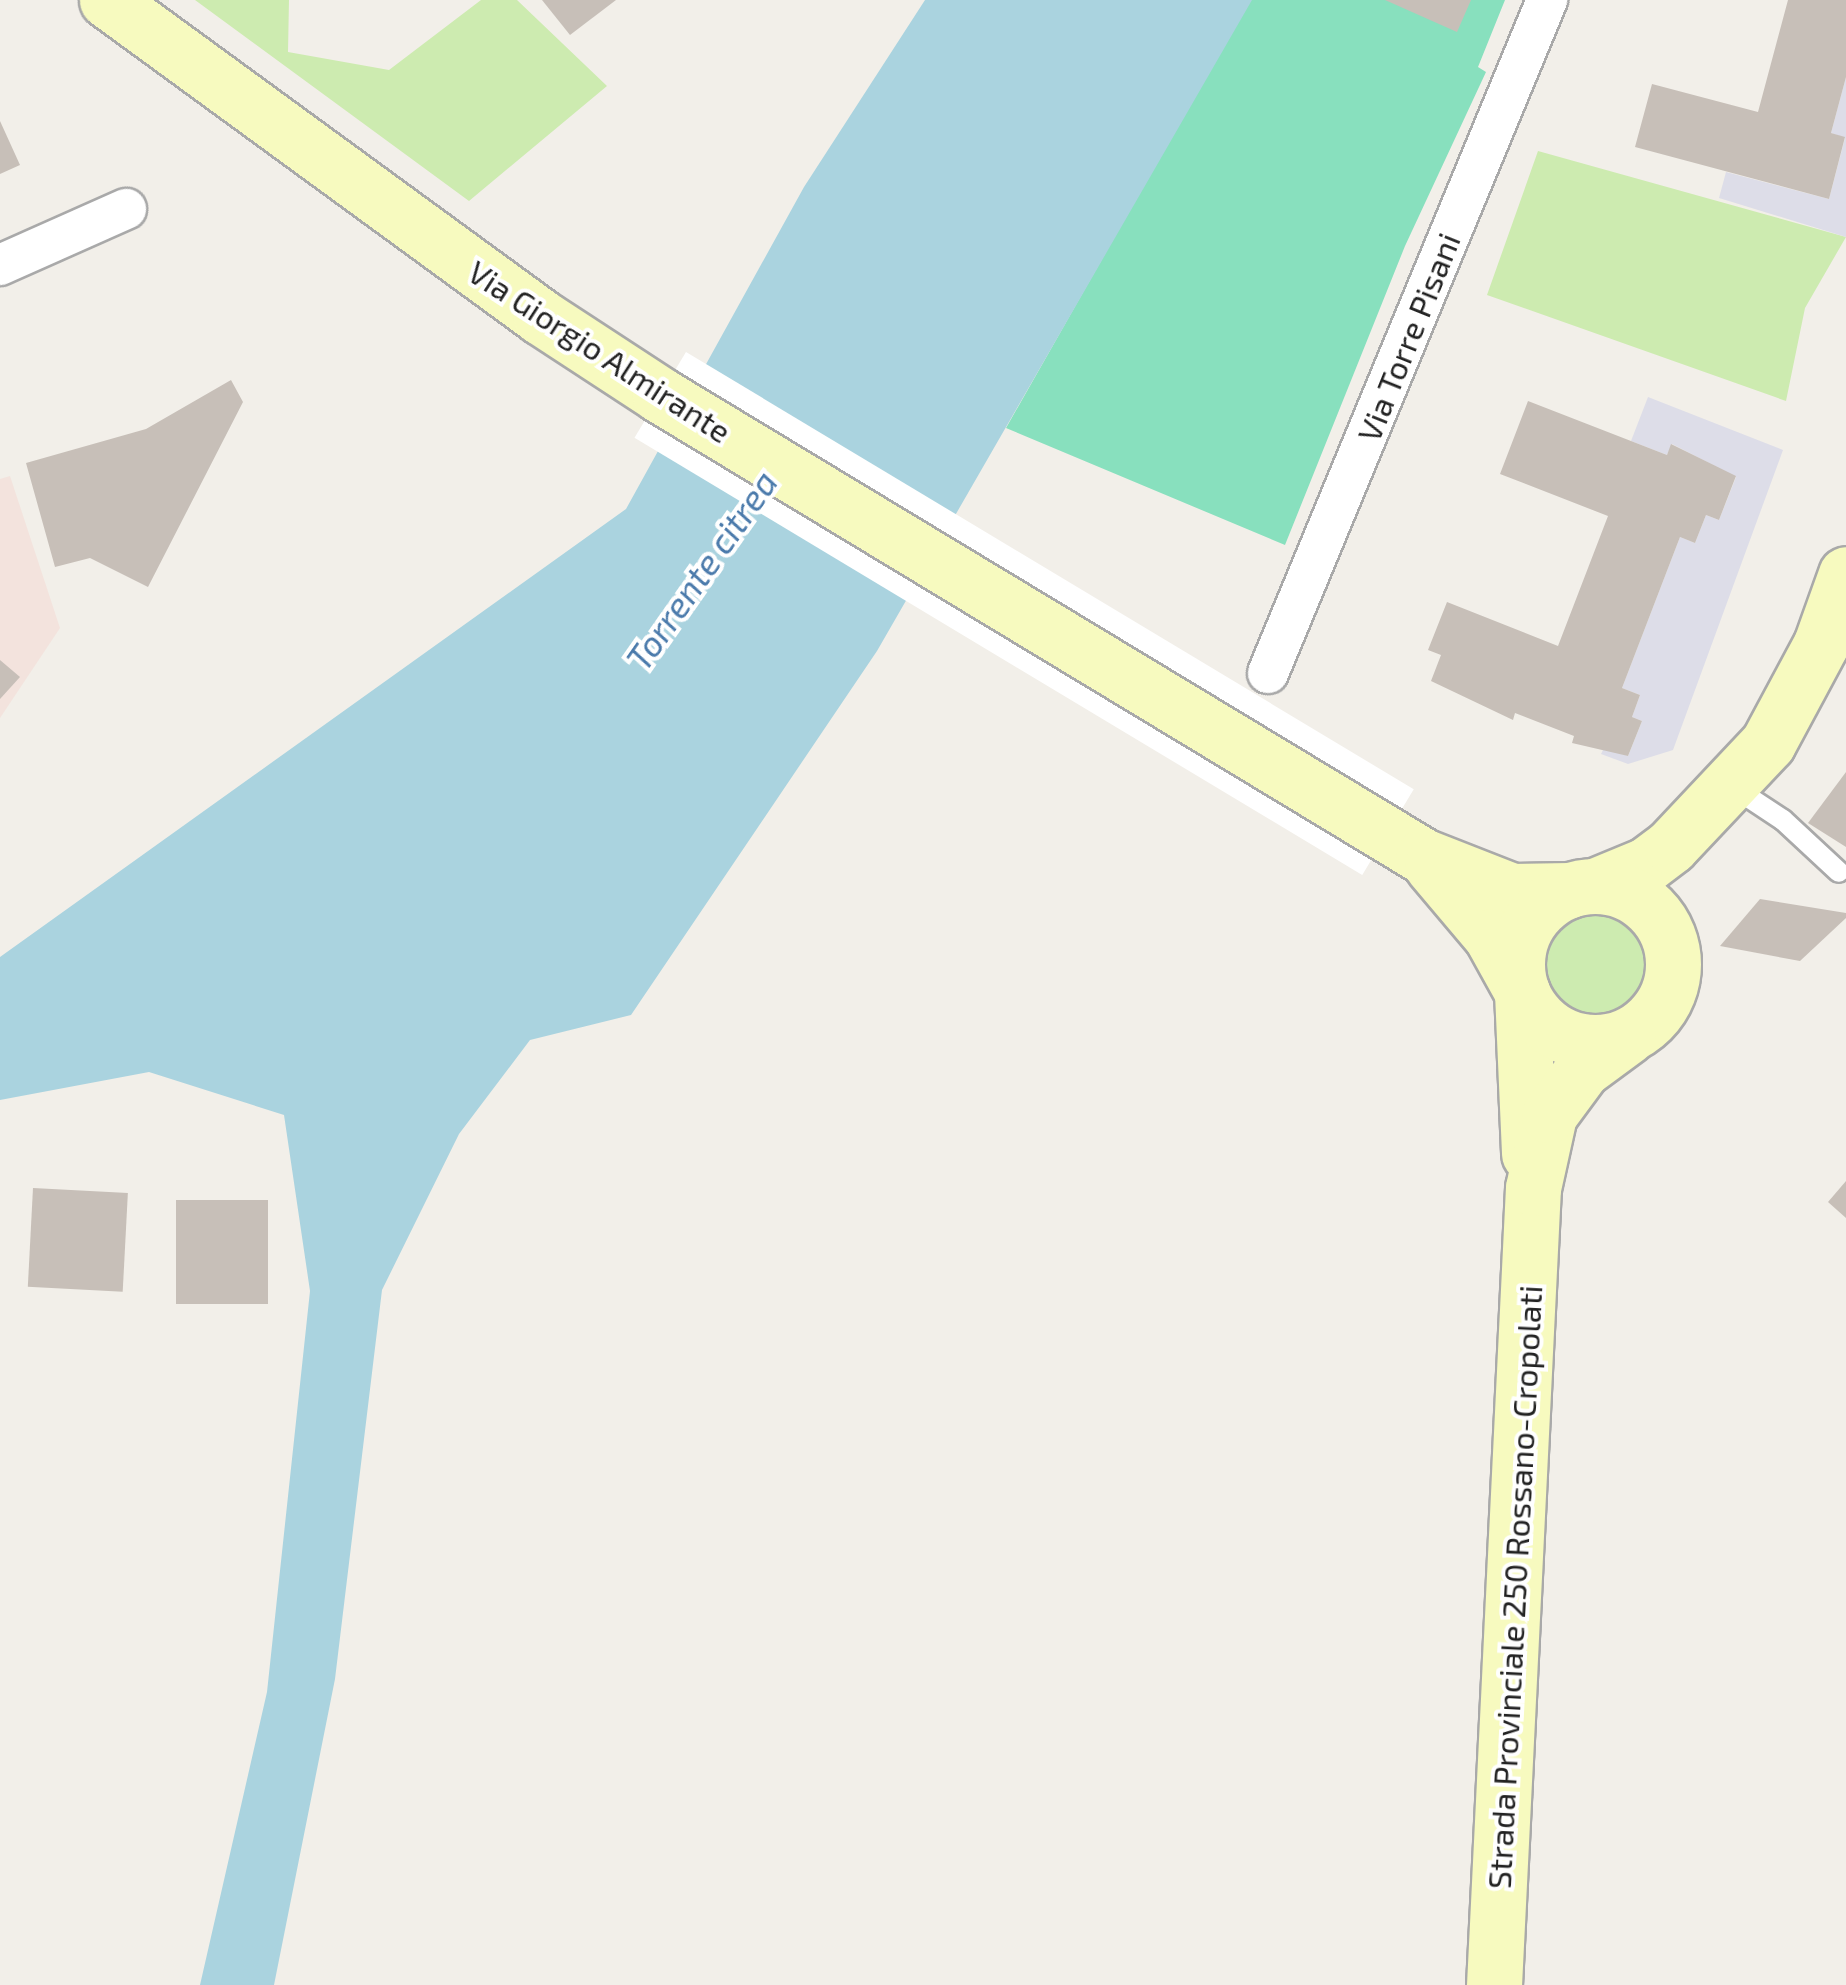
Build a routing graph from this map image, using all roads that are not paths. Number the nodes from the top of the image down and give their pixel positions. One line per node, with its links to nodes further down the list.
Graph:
1 (107, 0): 8 (main road, Via Giorgio Almirante)
2 (1547, 0): 6 (street, Via Torre Pisani)
3 (126, 209): 4 (street)
4 (0, 266)
5 (1846, 574): 7 (main road)
6 (1268, 673)
7 (1743, 777): 9 (lane); 10 (main road); 11 (main road)
8 (1423, 856): 10 (main road); 12 (main road)
9 (1840, 872)
10 (1582, 888): 11 (main road); 12 (main road)
11 (1672, 948): 13 (main road)
12 (1522, 992): 13 (main road); 14 (main road, Strada Provinciale 250 Rossano-Cropolati)
13 (1628, 1036): 14 (main road, Strada Provinciale 250 Rossano-Cropolati)
14 (1533, 1188): 15 (main road, Strada Provinciale 250 Rossano-Cropolati)
15 (1494, 1985)

